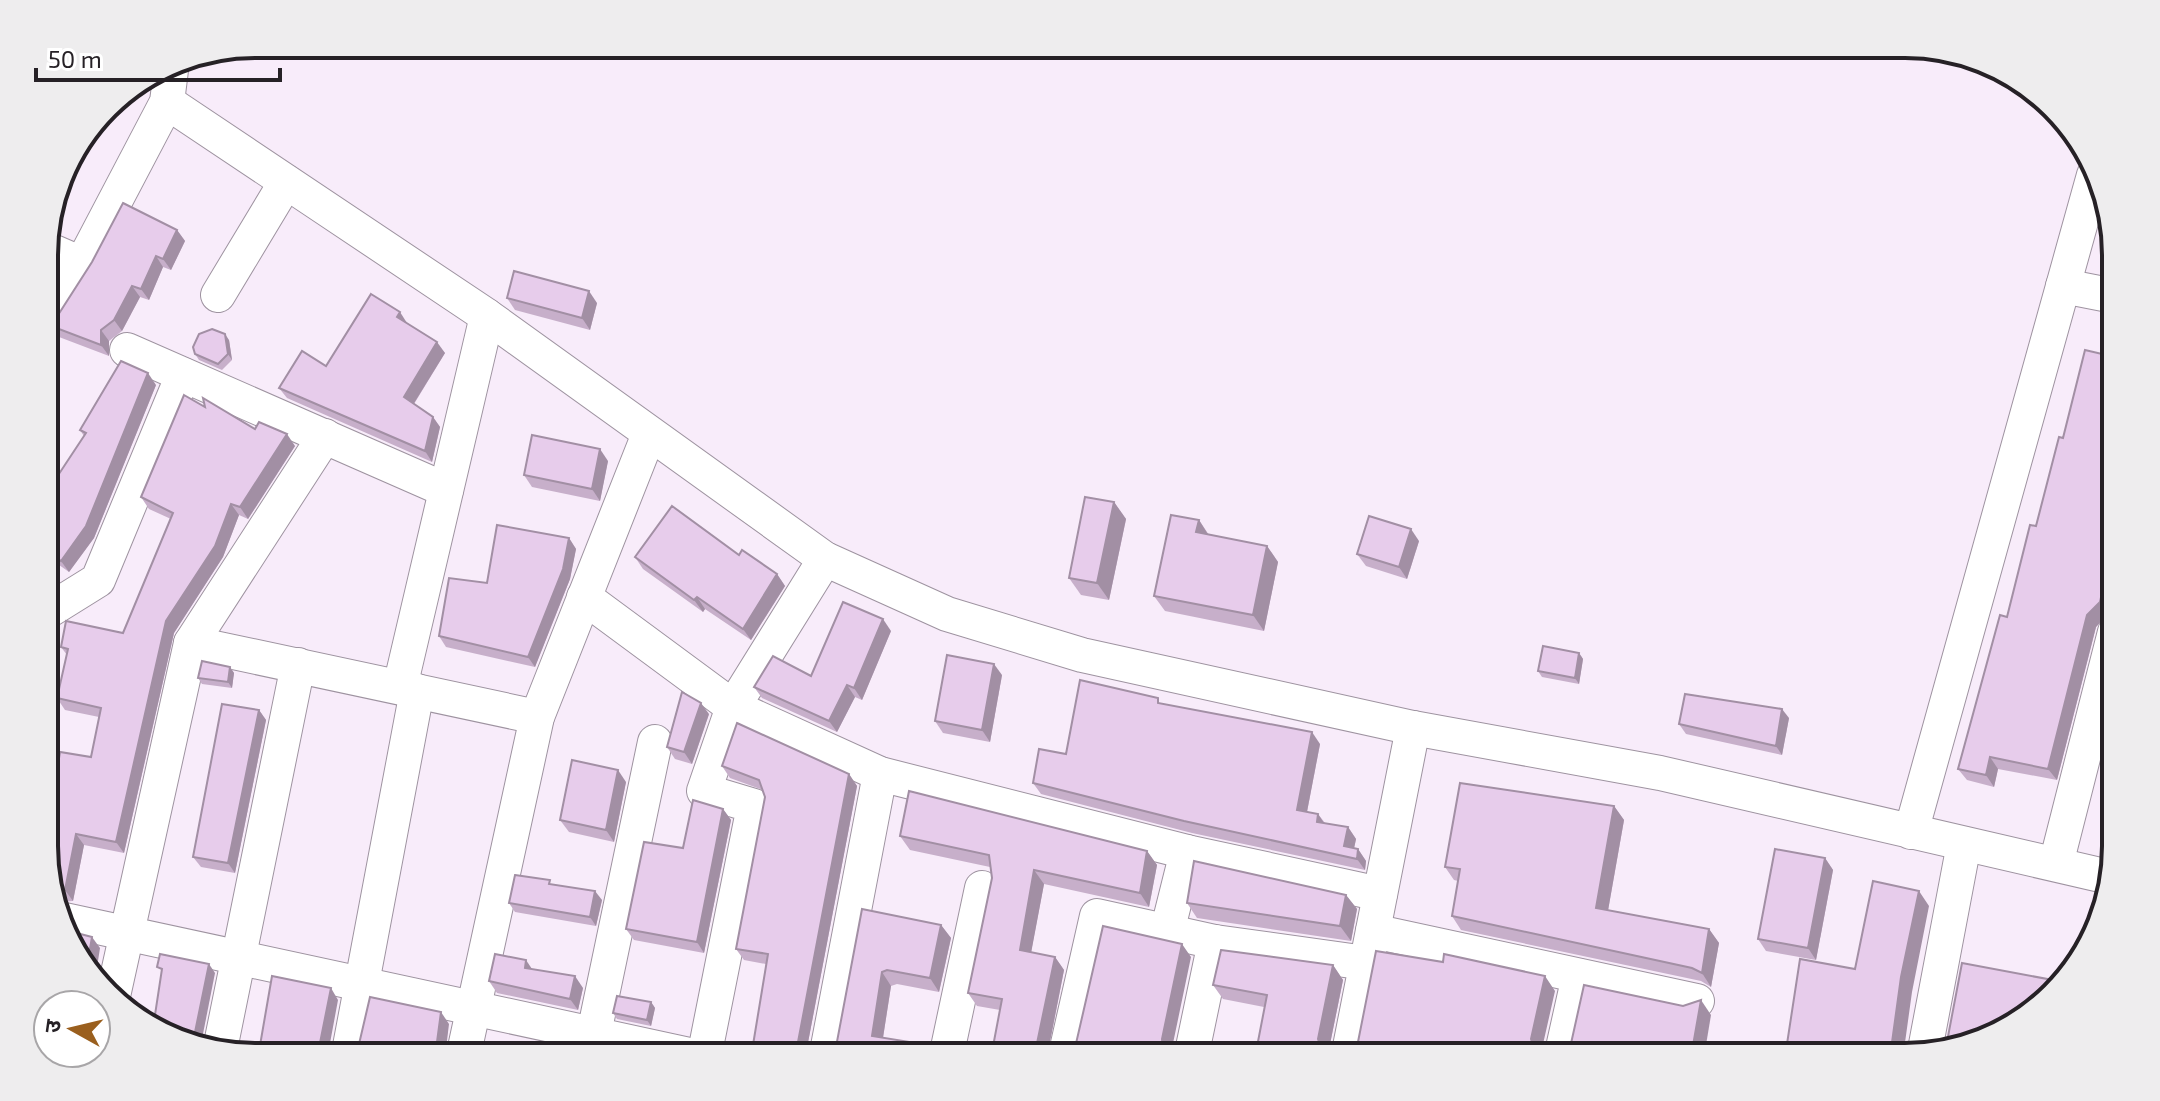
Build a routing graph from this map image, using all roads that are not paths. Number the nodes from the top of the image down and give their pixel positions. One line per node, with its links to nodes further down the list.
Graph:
1 (169, 78): 3 (street)
2 (165, 80): 6 (street)
3 (286, 182): 9 (street); 11 (street)
4 (2090, 188): 7 (street)
5 (58, 254): 6 (street)
6 (82, 264): 10 (street)
7 (2063, 286): 8 (street); 29 (street)
8 (2102, 294)
9 (218, 295)
10 (58, 302)
11 (487, 316): 14 (street); 16 (street)
12 (127, 350): 13 (street)
13 (183, 375): 15 (street); 19 (street)
14 (649, 434): 17 (street); 18 (street)
15 (325, 436): 16 (street); 20 (street)
16 (446, 490): 23 (street)
17 (825, 559): 24 (street); 26 (street)
18 (584, 597): 24 (street); 25 (street)
19 (58, 605)
20 (191, 643): 21 (street); 38 (street)
21 (298, 665): 23 (street); 41 (street)
22 (2102, 683): 32 (street)
23 (408, 689): 25 (street); 44 (street)
24 (733, 707): 28 (street); 53 (street)
25 (537, 717): 46 (street)
26 (1413, 728): 29 (street); 35 (street)
27 (655, 742): 52 (street)
28 (880, 774): 31 (street); 54 (street)
29 (1911, 832): 30 (street)
30 (1964, 844): 32 (street); 48 (street)
31 (1187, 852): 35 (street); 37 (street)
32 (2056, 864): 33 (street)
33 (2099, 875)
34 (982, 888): 55 (street)
35 (1380, 894): 40 (street)
36 (73, 922): 38 (street)
37 (1167, 932): 39 (street); 56 (street)
38 (126, 933): 41 (street); 43 (street)
39 (1215, 942): 40 (street); 57 (street)
40 (1370, 947): 42 (street); 58 (street)
41 (239, 957): 44 (street); 47 (street)
42 (1579, 976): 45 (street); 59 (street)
43 (115, 984)
44 (362, 984): 46 (street); 49 (street)
45 (1697, 1001)
46 (474, 1008): 50 (street); 51 (street)
47 (222, 1040)
48 (1927, 1042)
49 (351, 1043)
50 (466, 1043)
51 (582, 1043)
52 (592, 1043)
53 (704, 1043)
54 (829, 1043)
55 (949, 1043)
56 (1068, 1043)
57 (1194, 1043)
58 (1351, 1043)
59 (1564, 1043)

